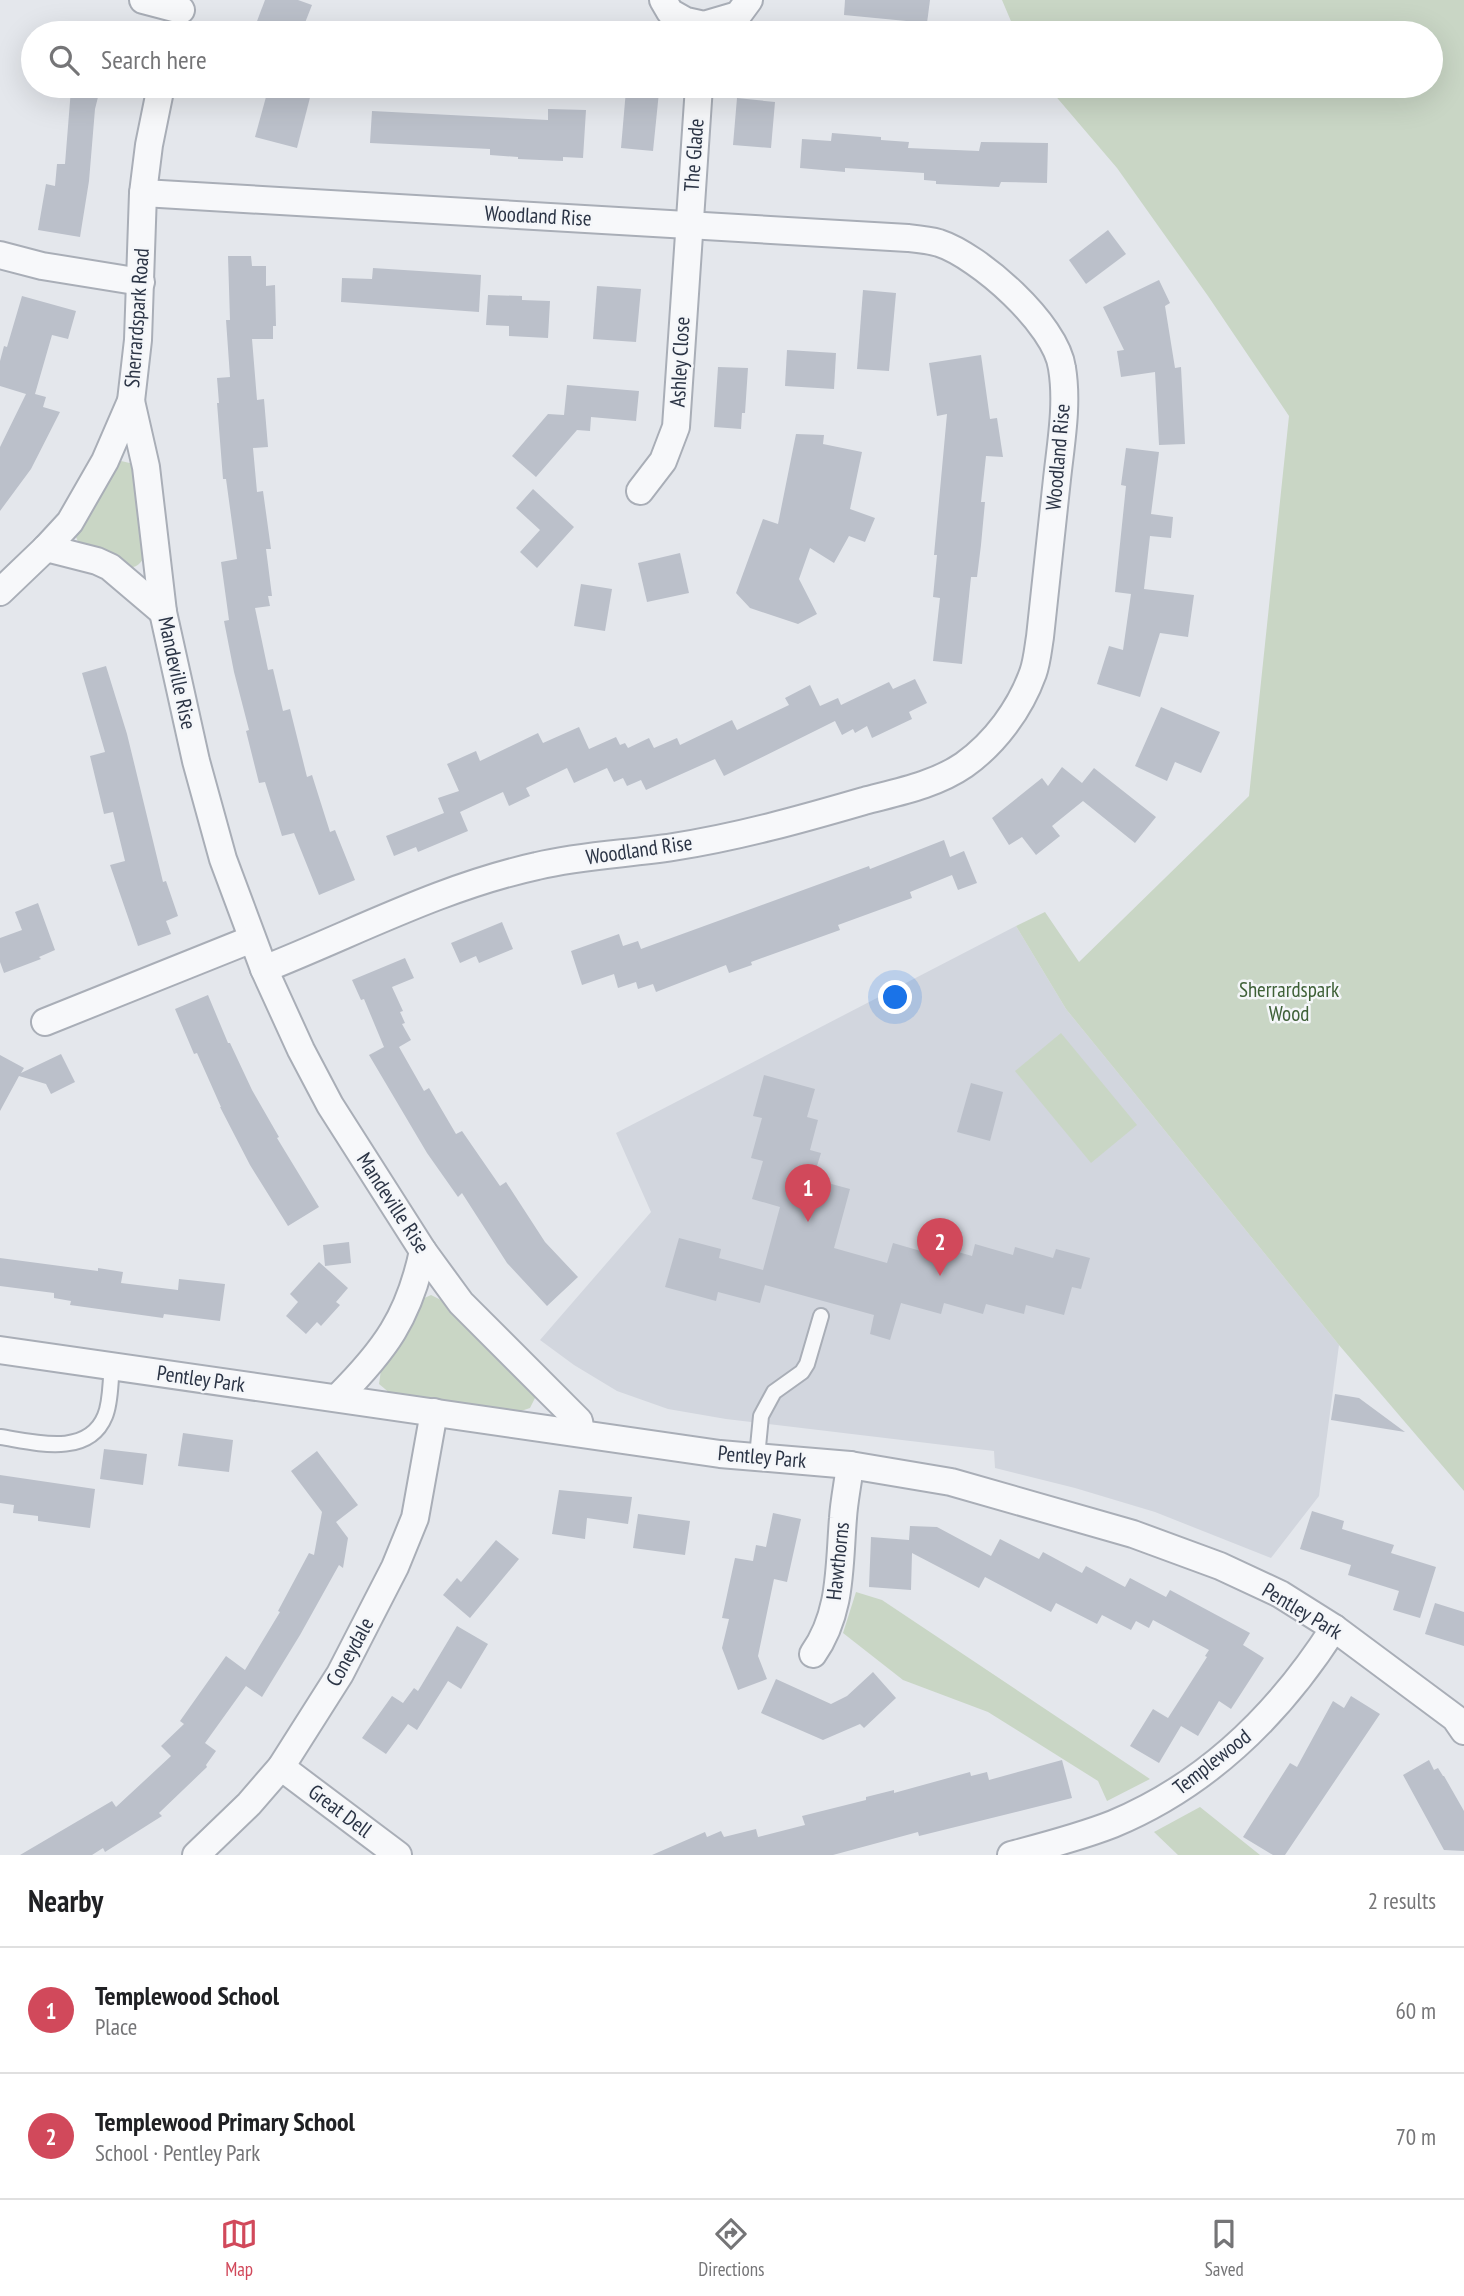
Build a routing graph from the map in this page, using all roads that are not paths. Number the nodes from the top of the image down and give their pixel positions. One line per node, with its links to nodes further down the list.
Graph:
1 (143, 0): 4 (street)
2 (663, 0): 5 (street)
3 (749, 0): 6 (street)
4 (180, 14)
5 (685, 21)
6 (723, 21)
7 (159, 98): 9 (street, Sherrardspark Road)
8 (698, 98): 10 (street, The Glade)
9 (143, 193): 10 (street, Woodland Rise); 12 (street, Sherrardspark Road)
10 (688, 225): 14 (street, Ashley Close); 19 (street, Woodland Rise)
11 (0, 256): 12 (street)
12 (141, 282): 13 (street, Sherrardspark Road)
13 (131, 401): 15 (street, Sherrardspark Road); 17 (street, Mandeville Rise)
14 (640, 491)
15 (46, 548): 16 (street, Sherrardspark Road); 17 (street)
16 (0, 592)
17 (163, 612): 18 (street, Mandeville Rise)
18 (252, 939): 19 (street, Mandeville Rise); 20 (street)
19 (264, 969): 21 (street, Mandeville Rise)
20 (45, 1022)
21 (423, 1251): 25 (street); 27 (street, Mandeville Rise)
22 (821, 1316): 29 (lane)
23 (0, 1350): 24 (street, Pentley Park)
24 (112, 1367): 25 (street, Pentley Park); 28 (lane)
25 (338, 1397): 26 (street, Pentley Park)
26 (434, 1412): 27 (street, Pentley Park); 34 (street, Coneydale)
27 (580, 1433): 29 (street, Pentley Park)
28 (0, 1437)
29 (757, 1457): 30 (street, Pentley Park)
30 (850, 1465): 31 (street, Pentley Park); 32 (street, Hawthorns)
31 (1334, 1628): 33 (street, Pentley Park); 35 (street, Templewood)
32 (813, 1654)
33 (1461, 1724)
34 (281, 1767): 36 (street, Coneydale); 37 (street, Great Dell)
35 (1070, 1847): 38 (street, Templewood)
36 (196, 1855)
37 (398, 1855)
38 (1011, 1855)

